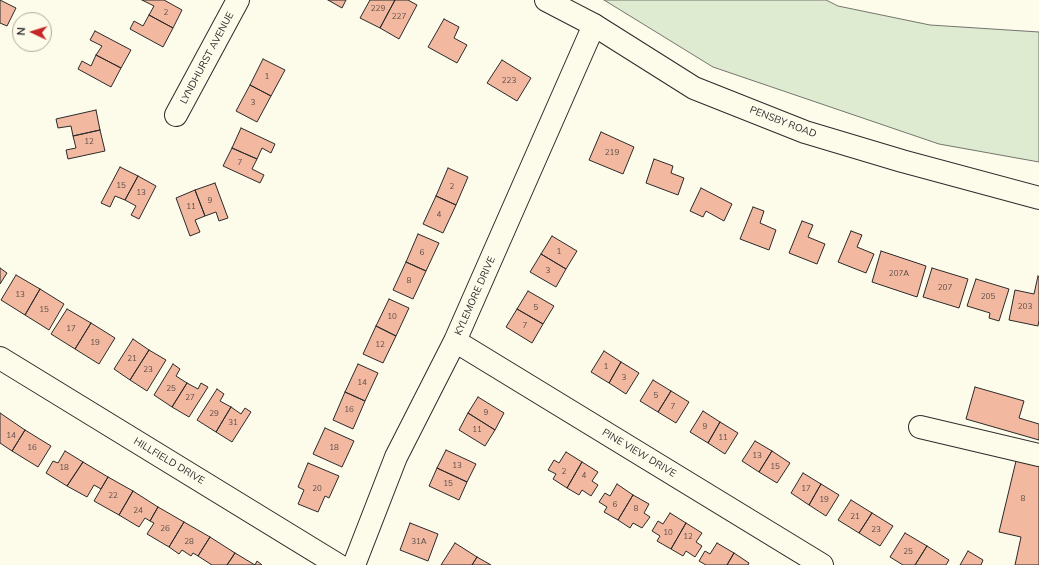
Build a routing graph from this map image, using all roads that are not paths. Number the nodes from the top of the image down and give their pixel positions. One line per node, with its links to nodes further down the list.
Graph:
1 (238, 0): 4 (street, LYNDHURST AVENUE)
2 (546, 0): 3 (street, PENSBY ROAD)
3 (594, 25): 5 (street, PENSBY ROAD); 6 (street, KYLEMORE DRIVE)
4 (176, 115)
5 (1039, 198)
6 (456, 341): 11 (street, KYLEMORE DRIVE); 12 (street, PINE VIEW DRIVE)
7 (0, 358): 10 (street, HILLFIELD DRIVE)
8 (920, 427): 9 (street)
9 (1039, 455)
10 (338, 565)
11 (354, 565)
12 (822, 565)

